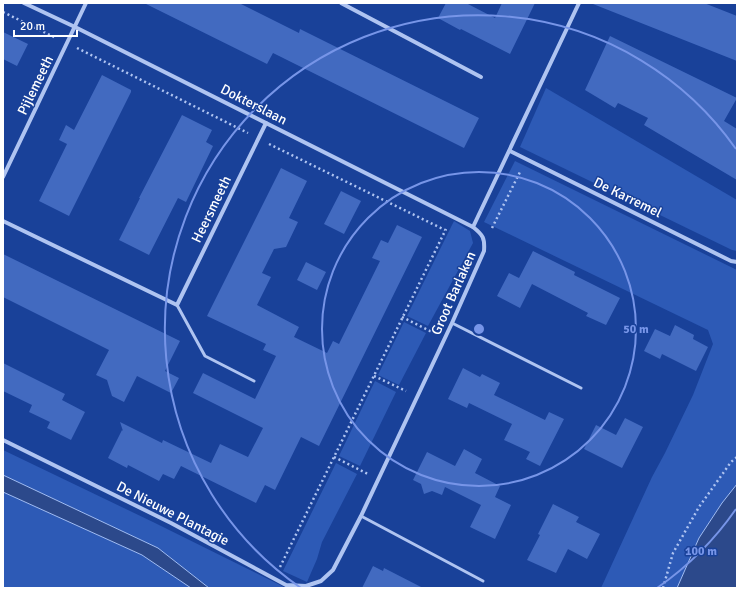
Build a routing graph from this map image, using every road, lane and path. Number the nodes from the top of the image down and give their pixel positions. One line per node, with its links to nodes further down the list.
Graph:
1 (24, 3): 6 (street, Dokterslaan)
2 (86, 3): 6 (street, Pijlemeeth)
3 (342, 3): 8 (street)
4 (579, 3): 11 (street)
5 (3, 12): 7 (path)
6 (75, 27): 7 (street, Pijlemeeth); 9 (street, Dokterslaan)
7 (67, 43): 10 (path); 13 (street, Pijlemeeth)
8 (481, 77)
9 (266, 123): 10 (street, Heersmeeth); 15 (street, Dokterslaan)
10 (258, 138): 18 (street, Heersmeeth); 19 (path)
11 (510, 151): 12 (street, De Karremel); 15 (street)
12 (526, 159): 16 (path); 17 (street, De Karremel)
13 (3, 177)
14 (3, 221): 18 (street)
15 (473, 227): 16 (street, Groot Barlaken)
16 (484, 243): 20 (street, Groot Barlaken)
17 (737, 262)
18 (177, 305): 23 (lane)
19 (402, 317): 21 (path); 22 (path)
20 (452, 323): 21 (street, Groot Barlaken); 24 (lane)
21 (445, 338): 25 (street, Groot Barlaken)
22 (374, 376): 25 (path); 27 (path)
23 (254, 381)
24 (581, 388)
25 (417, 396): 29 (street, Groot Barlaken)
26 (3, 440): 32 (street, De Nieuwe Plantagie)
27 (334, 457): 29 (path); 32 (path)
28 (737, 457): 34 (path)
29 (378, 479): 30 (street, Groot Barlaken)
30 (361, 516): 31 (street, Groot Barlaken); 33 (lane)
31 (332, 570): 32 (street, De Nieuwe Plantagie)
32 (274, 579)
33 (483, 580)
34 (663, 588)

